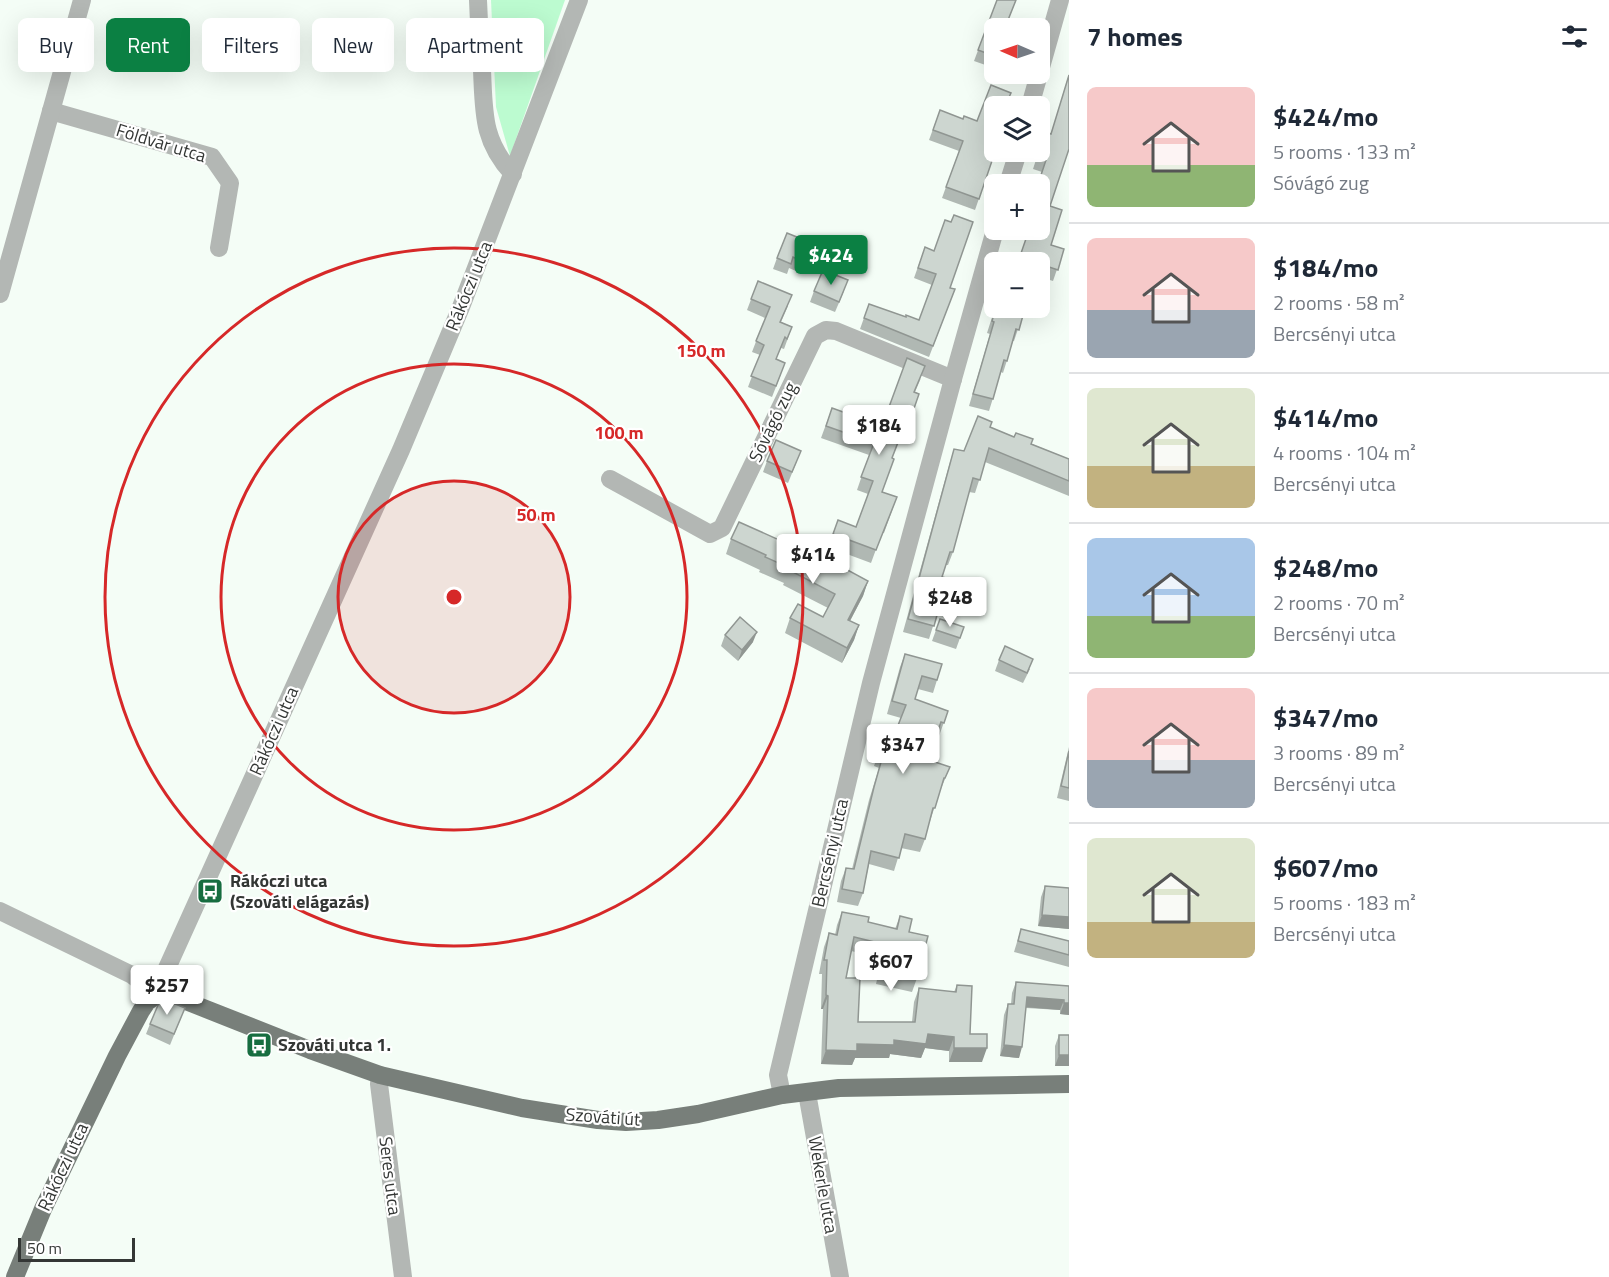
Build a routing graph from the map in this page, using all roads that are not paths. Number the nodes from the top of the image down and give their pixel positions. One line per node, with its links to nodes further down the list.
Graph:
1 (82, 0): 6 (street)
2 (478, 0): 7 (street)
3 (579, 0): 7 (street, Rákóczi utca)
4 (1060, 0): 5 (street)
5 (1033, 96)
6 (51, 111): 9 (street, Földvár utca); 10 (street)
7 (513, 174): 14 (street, Rákóczi utca)
8 (992, 240): 11 (street, Bercsényi utca)
9 (219, 249)
10 (0, 294)
11 (953, 379): 12 (street, Sóvágó zug); 18 (street, Bercsényi utca)
12 (610, 479)
13 (0, 911): 14 (street)
14 (154, 997): 15 (main road, Szováti út); 19 (main road, Rákóczi utca)
15 (380, 1075): 18 (main road, Szováti út); 20 (street, Seres utca)
16 (1069, 1084): 17 (main road, Szováti út)
17 (807, 1093): 18 (main road, Szováti út); 21 (street, Wekerle utca)
18 (782, 1095)
19 (15, 1277)
20 (403, 1277)
21 (840, 1277)

